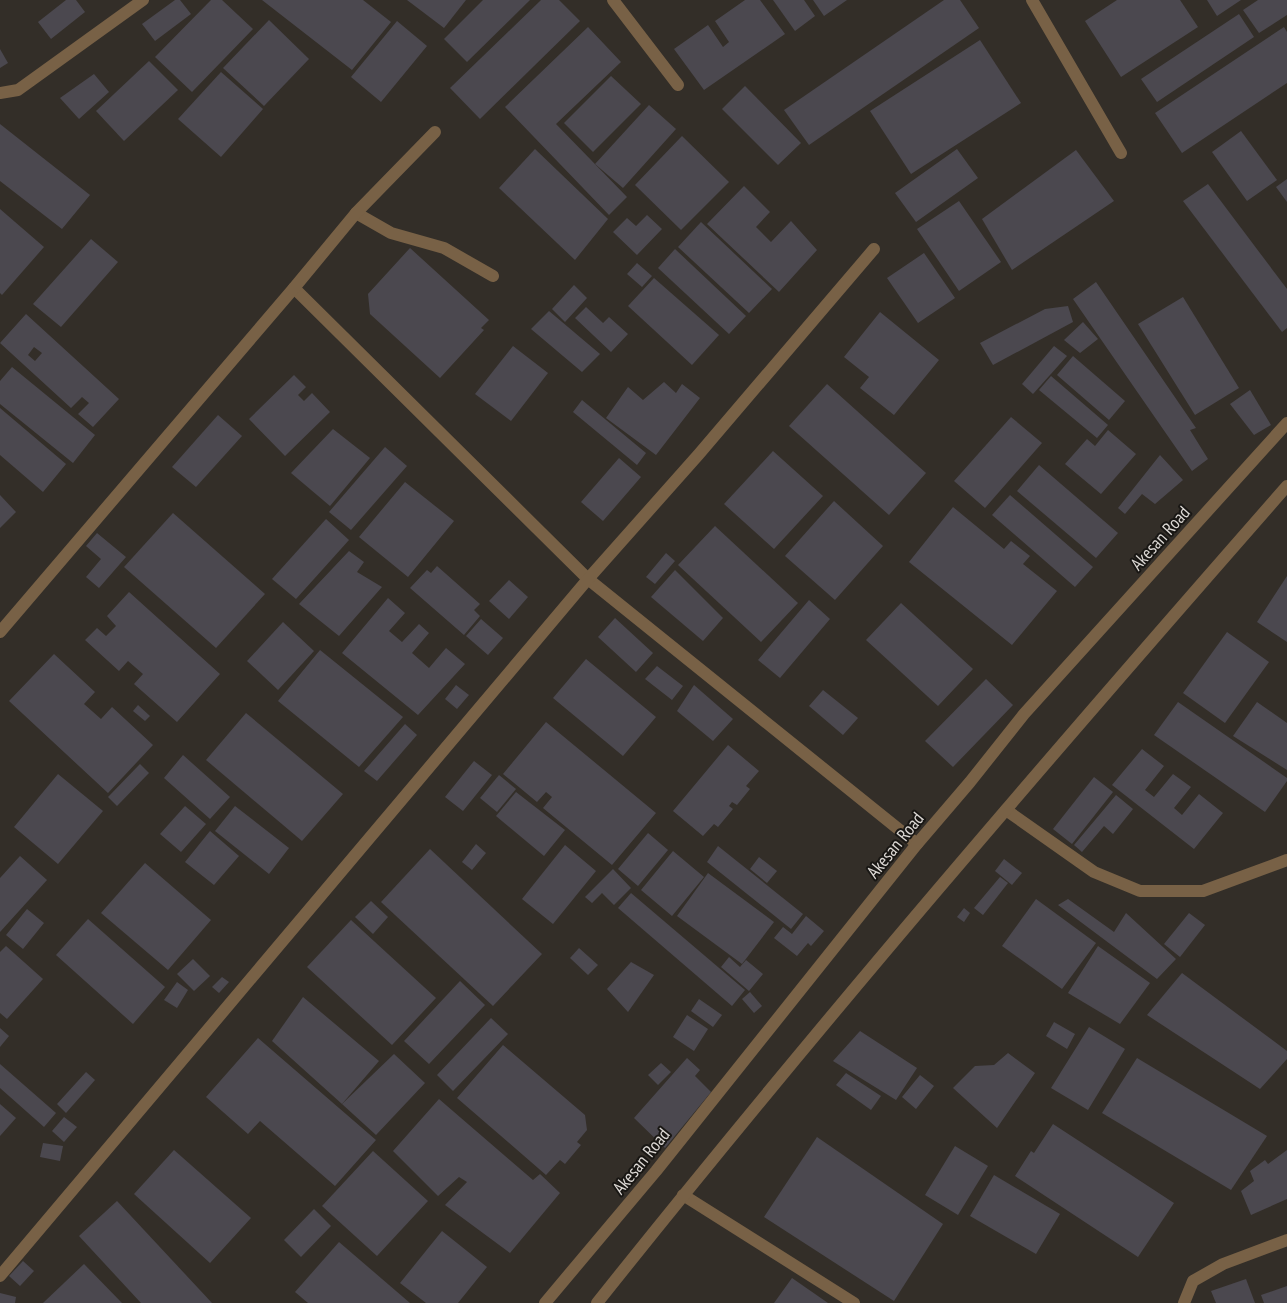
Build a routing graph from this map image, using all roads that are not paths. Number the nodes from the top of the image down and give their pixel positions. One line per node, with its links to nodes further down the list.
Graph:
1 (143, 0): 5 (street)
2 (613, 0): 4 (street)
3 (1032, 0): 7 (street)
4 (678, 85)
5 (0, 93)
6 (435, 132): 8 (street)
7 (1121, 153)
8 (356, 213): 10 (street); 11 (street)
9 (874, 249): 14 (street)
10 (493, 276)
11 (294, 288): 14 (street); 15 (street)
12 (1287, 423): 17 (street, Akesan Road)
13 (1287, 486): 16 (street)
14 (588, 579): 17 (street); 21 (street)
15 (0, 632)
16 (1006, 810): 18 (street); 19 (street)
17 (917, 844): 22 (street, Akesan Road)
18 (1287, 860)
19 (683, 1195): 23 (street); 24 (street)
20 (1287, 1240): 25 (street)
21 (0, 1276)
22 (545, 1303)
23 (597, 1303)
24 (854, 1303)
25 (1184, 1303)

